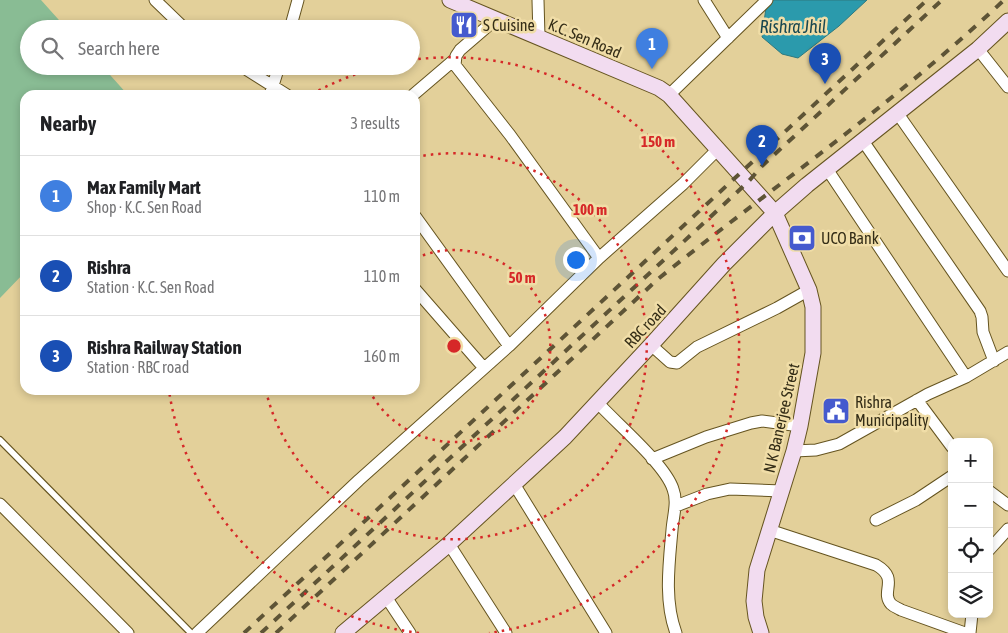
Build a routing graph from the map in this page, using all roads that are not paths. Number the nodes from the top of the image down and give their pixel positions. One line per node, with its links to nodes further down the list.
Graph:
1 (155, 0): 8 (street)
2 (298, 0): 9 (street)
3 (450, 0): 7 (street, K.C. Sen Road)
4 (538, 0): 11 (street)
5 (704, 0): 12 (street)
6 (767, 0): 12 (street)
7 (496, 19): 11 (street, K.C. Sen Road); 14 (street)
8 (175, 20)
9 (292, 20)
10 (1008, 22): 13 (street, RBC road)
11 (539, 37): 20 (street, K.C. Sen Road)
12 (728, 38): 20 (street)
13 (978, 49): 17 (street); 21 (street, RBC road)
14 (454, 60): 19 (street); 27 (street)
15 (253, 75): 18 (street)
16 (276, 75): 18 (street)
17 (1008, 87)
18 (272, 90)
19 (419, 90)
20 (669, 95): 23 (street, K.C. Sen Road)
21 (898, 114): 22 (street, RBC road); 28 (street)
22 (863, 141): 24 (street, RBC road); 34 (street)
23 (718, 150): 25 (street, K.C. Sen Road); 27 (street)
24 (827, 169): 25 (street, RBC road); 36 (street)
25 (775, 213): 29 (street, N K Banerjee Street); 31 (street, RBC road)
26 (420, 223): 32 (street)
27 (600, 258): 32 (street)
28 (1008, 271)
29 (809, 290): 31 (street); 39 (street, N K Banerjee Street)
30 (420, 294): 35 (street)
31 (651, 345): 38 (street, RBC road)
32 (508, 346): 35 (street)
33 (1008, 352): 34 (street)
34 (994, 361): 36 (street)
35 (484, 368): 60 (street)
36 (966, 377): 37 (street)
37 (917, 400): 41 (street); 42 (street)
38 (597, 402): 43 (street); 45 (street, RBC road)
39 (800, 426): 42 (street, N K Banerjee Street); 43 (street)
40 (0, 440): 59 (lane)
41 (948, 442)
42 (794, 451): 46 (street, N K Banerjee Street)
43 (652, 459): 50 (street)
44 (948, 479): 51 (street)
45 (514, 484): 54 (street, RBC road); 64 (street)
46 (782, 491): 50 (street); 53 (street, N K Banerjee Street)
47 (993, 494): 49 (street)
48 (0, 504): 58 (street)
49 (1008, 505)
50 (676, 506): 65 (street)
51 (876, 520)
52 (1008, 529): 55 (street)
53 (769, 530): 66 (street, N K Banerjee Street); 67 (street)
54 (449, 544): 56 (street, RBC road); 63 (street)
55 (993, 546)
56 (386, 597): 61 (street, RBC road); 62 (street)
57 (972, 618): 68 (street)
58 (128, 633)
59 (191, 633)
60 (197, 633)
61 (343, 633)
62 (410, 633)
63 (506, 633)
64 (606, 633)
65 (676, 633)
66 (761, 633)
67 (965, 633)
68 (970, 633)

